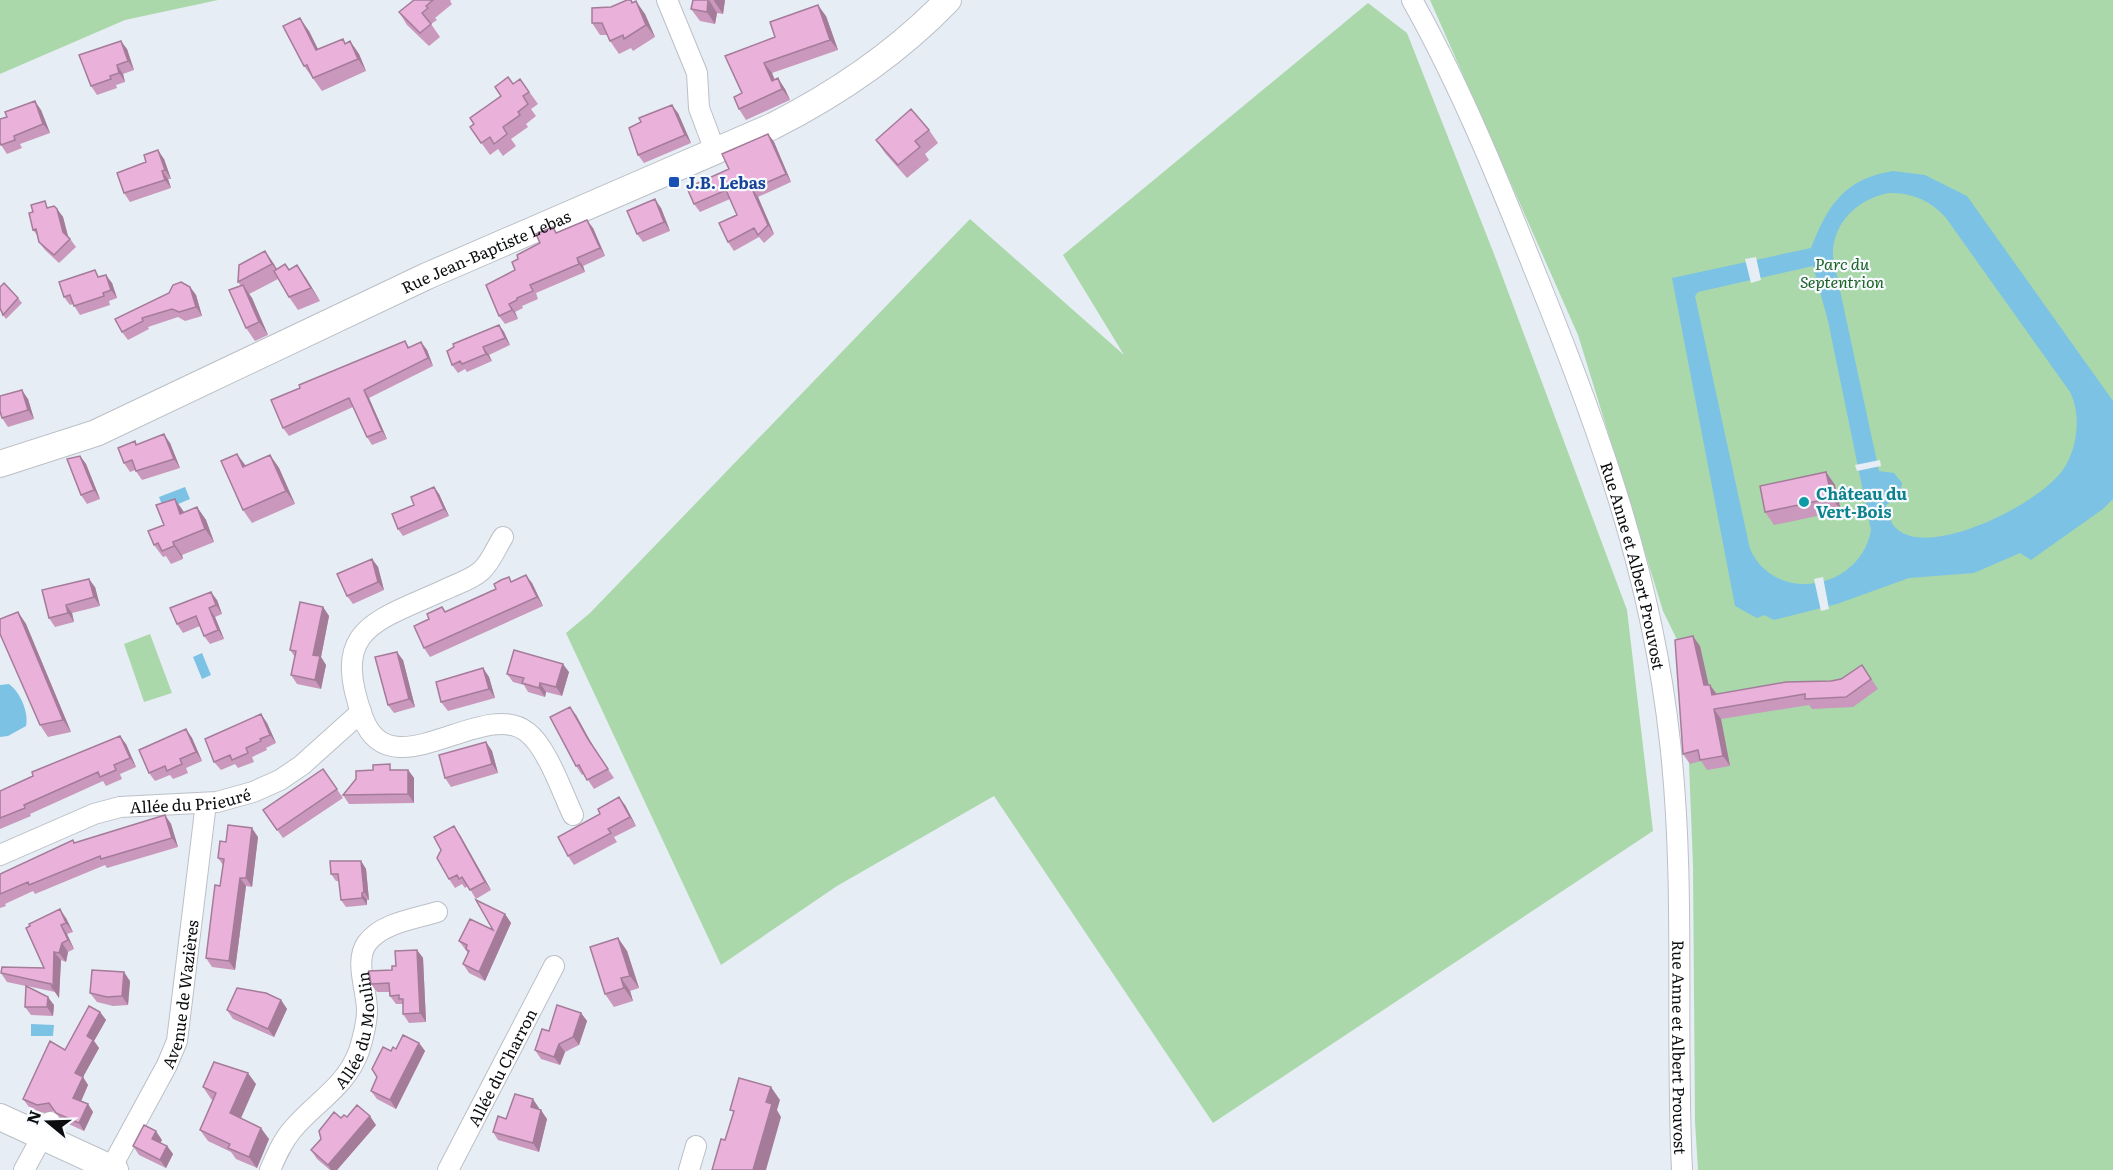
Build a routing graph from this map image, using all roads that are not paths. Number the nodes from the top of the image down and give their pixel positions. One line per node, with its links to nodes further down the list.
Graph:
1 (667, 0): 4 (street)
2 (948, 0): 4 (main road, Rue Jean-Baptiste Lebas)
3 (1412, 0): 21 (street, Rue Anne et Albert Prouvost)
4 (715, 151): 5 (main road, Rue Jean-Baptiste Lebas)
5 (0, 464)
6 (503, 537): 7 (street)
7 (361, 712): 8 (street, Allée du Prieuré); 9 (street)
8 (206, 803): 10 (street, Allée du Prieuré); 16 (street, Avenue de Wazières)
9 (573, 815)
10 (0, 855)
11 (437, 912): 18 (street, Allée du Moulin)
12 (554, 966): 19 (street, Allée du Charron)
13 (0, 1117): 14 (main road)
14 (47, 1130): 16 (main road); 17 (street)
15 (696, 1146): 20 (street)
16 (113, 1169)
17 (24, 1170)
18 (270, 1170)
19 (448, 1170)
20 (689, 1170)
21 (1682, 1170)

